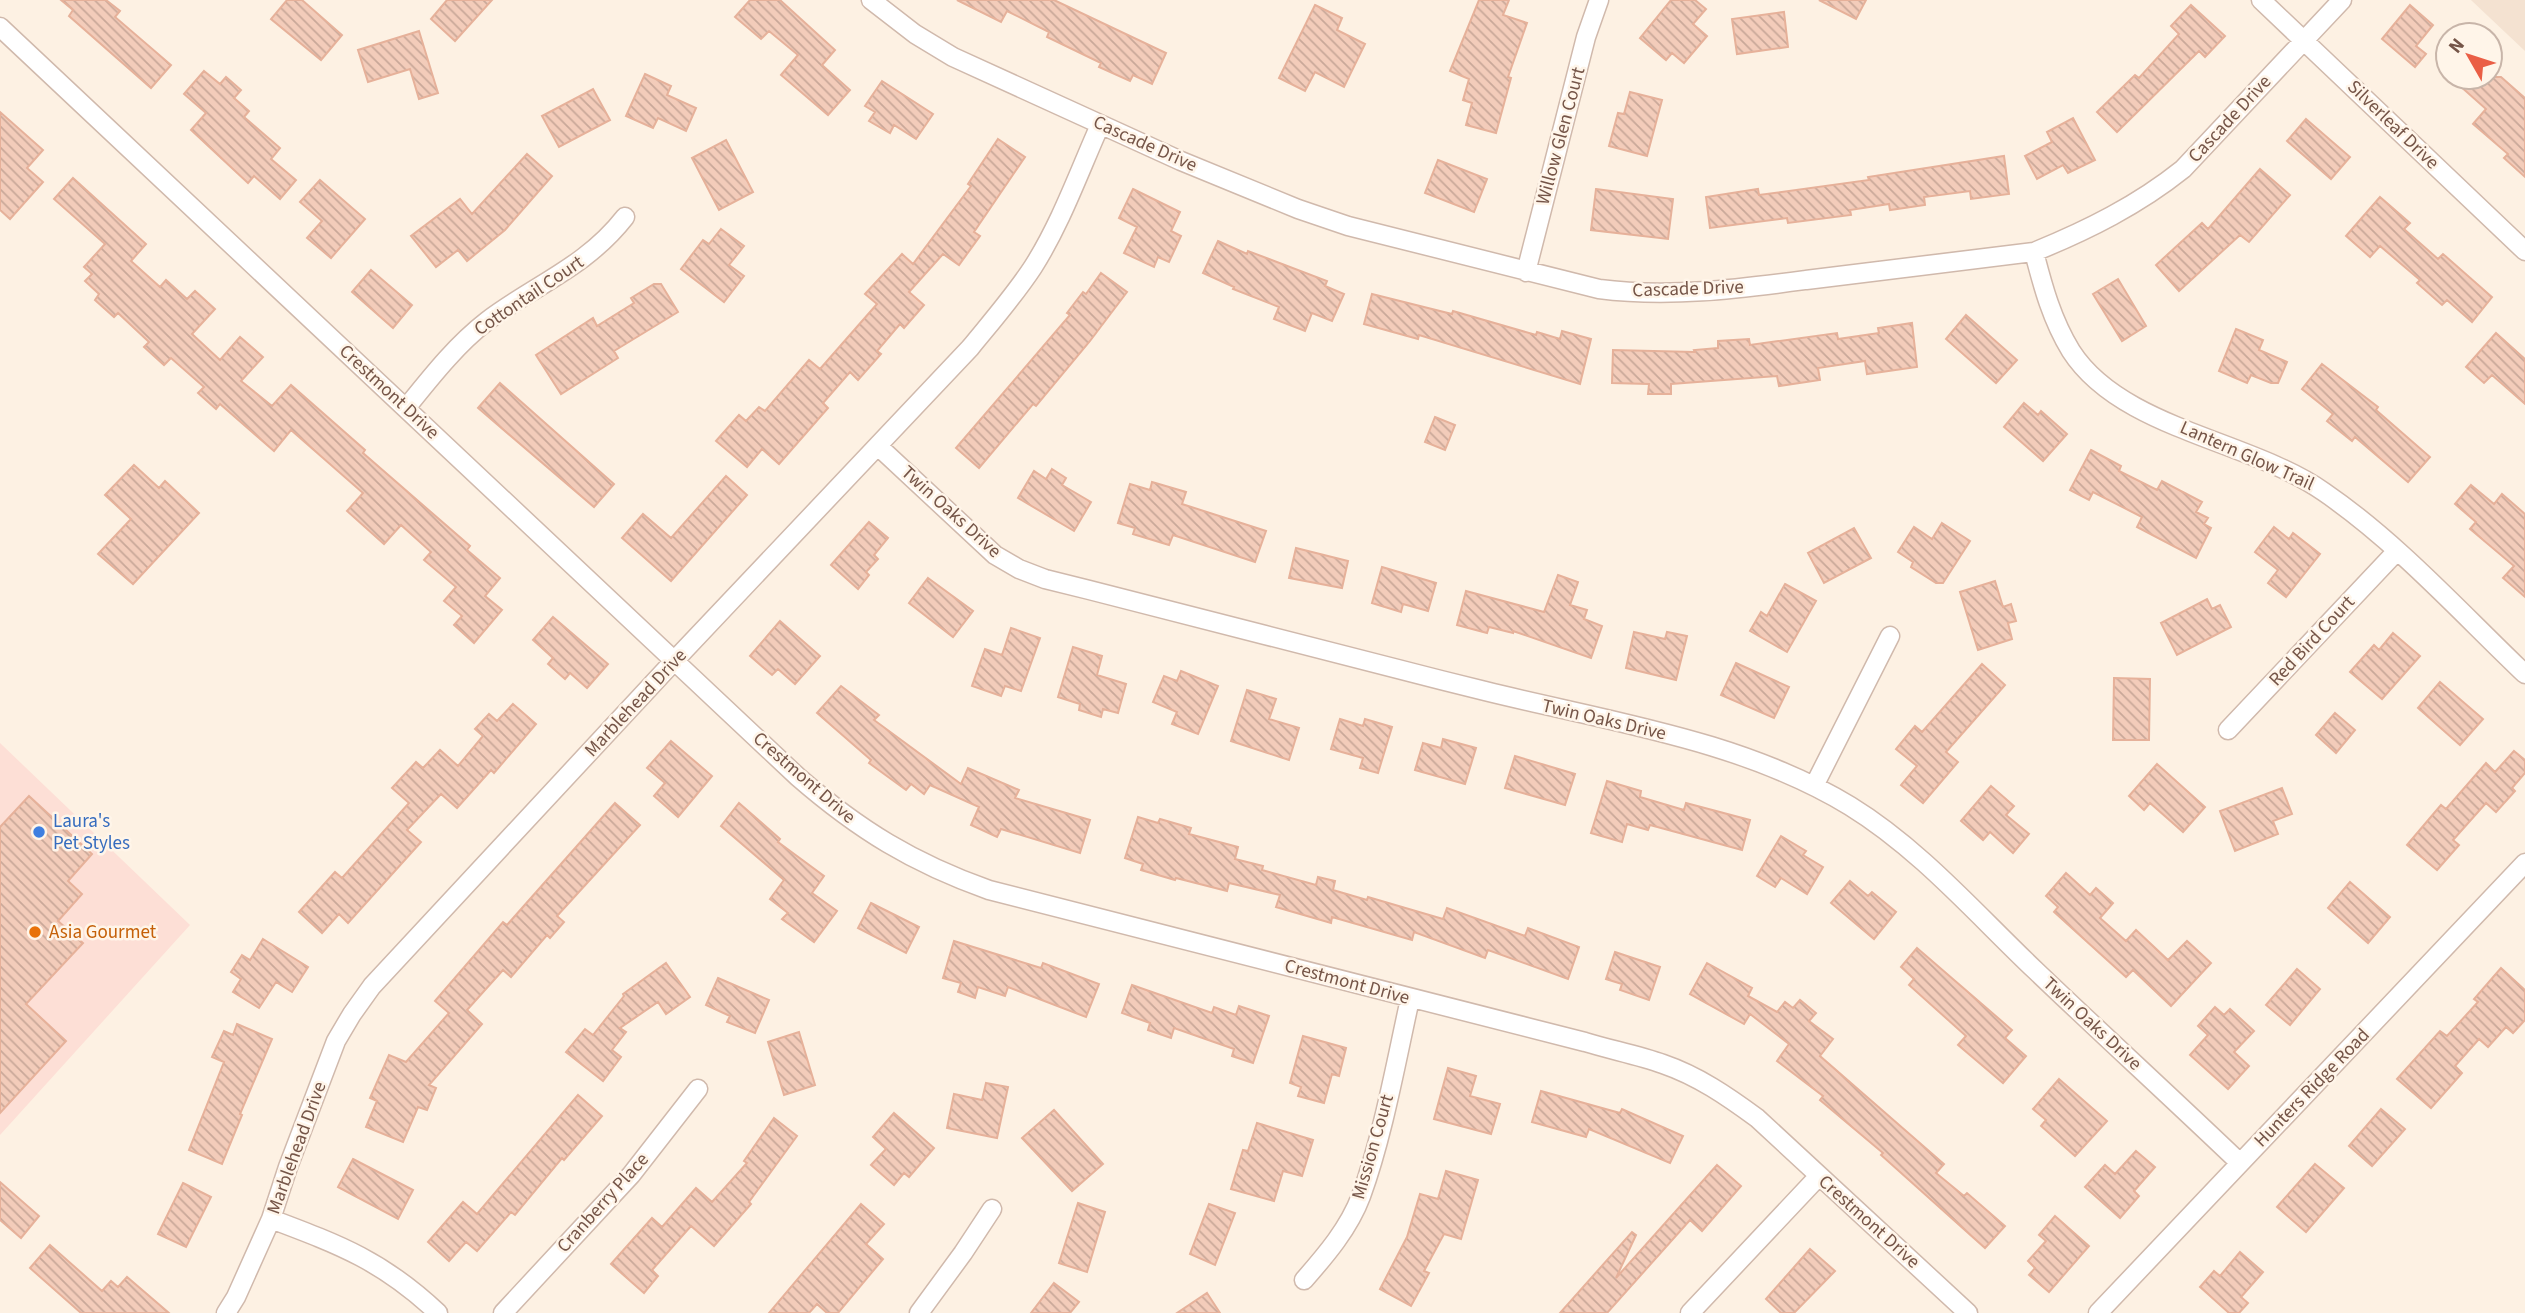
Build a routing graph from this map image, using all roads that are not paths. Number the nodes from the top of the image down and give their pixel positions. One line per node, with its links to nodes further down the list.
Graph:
1 (872, 0): 7 (street, Cascade Drive)
2 (1599, 0): 11 (street, Willow Glen Court)
3 (2262, 0): 6 (street, Silverleaf Drive)
4 (2342, 0): 6 (street, Cascade Drive)
5 (0, 27): 12 (street, Crestmont Drive)
6 (2304, 40): 9 (street, Silverleaf Drive); 10 (street, Cascade Drive)
7 (1100, 125): 11 (street, Cascade Drive); 13 (street, Marblehead Drive)
8 (625, 217): 12 (street, Cottontail Court)
9 (2525, 251)
10 (2034, 252): 11 (street, Cascade Drive); 14 (street, Lantern Glow Trail)
11 (1526, 272)
12 (406, 408): 16 (street, Crestmont Drive)
13 (879, 446): 16 (street, Marblehead Drive); 19 (street, Twin Oaks Drive)
14 (2396, 552): 17 (street, Lantern Glow Trail); 18 (street, Red Bird Court)
15 (1890, 636): 19 (street)
16 (674, 661): 21 (street, Crestmont Drive); 26 (street, Marblehead Drive)
17 (2525, 674)
18 (2228, 730)
19 (1814, 786): 23 (street, Twin Oaks Drive)
20 (2525, 863): 23 (street, Hunters Ridge Road)
21 (1410, 999): 24 (street, Crestmont Drive); 27 (street, Mission Court)
22 (698, 1089): 30 (street, Cranberry Place)
23 (2241, 1163): 34 (street, Hunters Ridge Road)
24 (1818, 1177): 32 (street); 33 (street, Crestmont Drive)
25 (992, 1209): 31 (street)
26 (271, 1219): 28 (street, Marblehead Drive); 29 (street)
27 (1304, 1280)
28 (226, 1313)
29 (438, 1313)
30 (503, 1313)
31 (919, 1313)
32 (1690, 1313)
33 (1968, 1313)
34 (2098, 1313)

